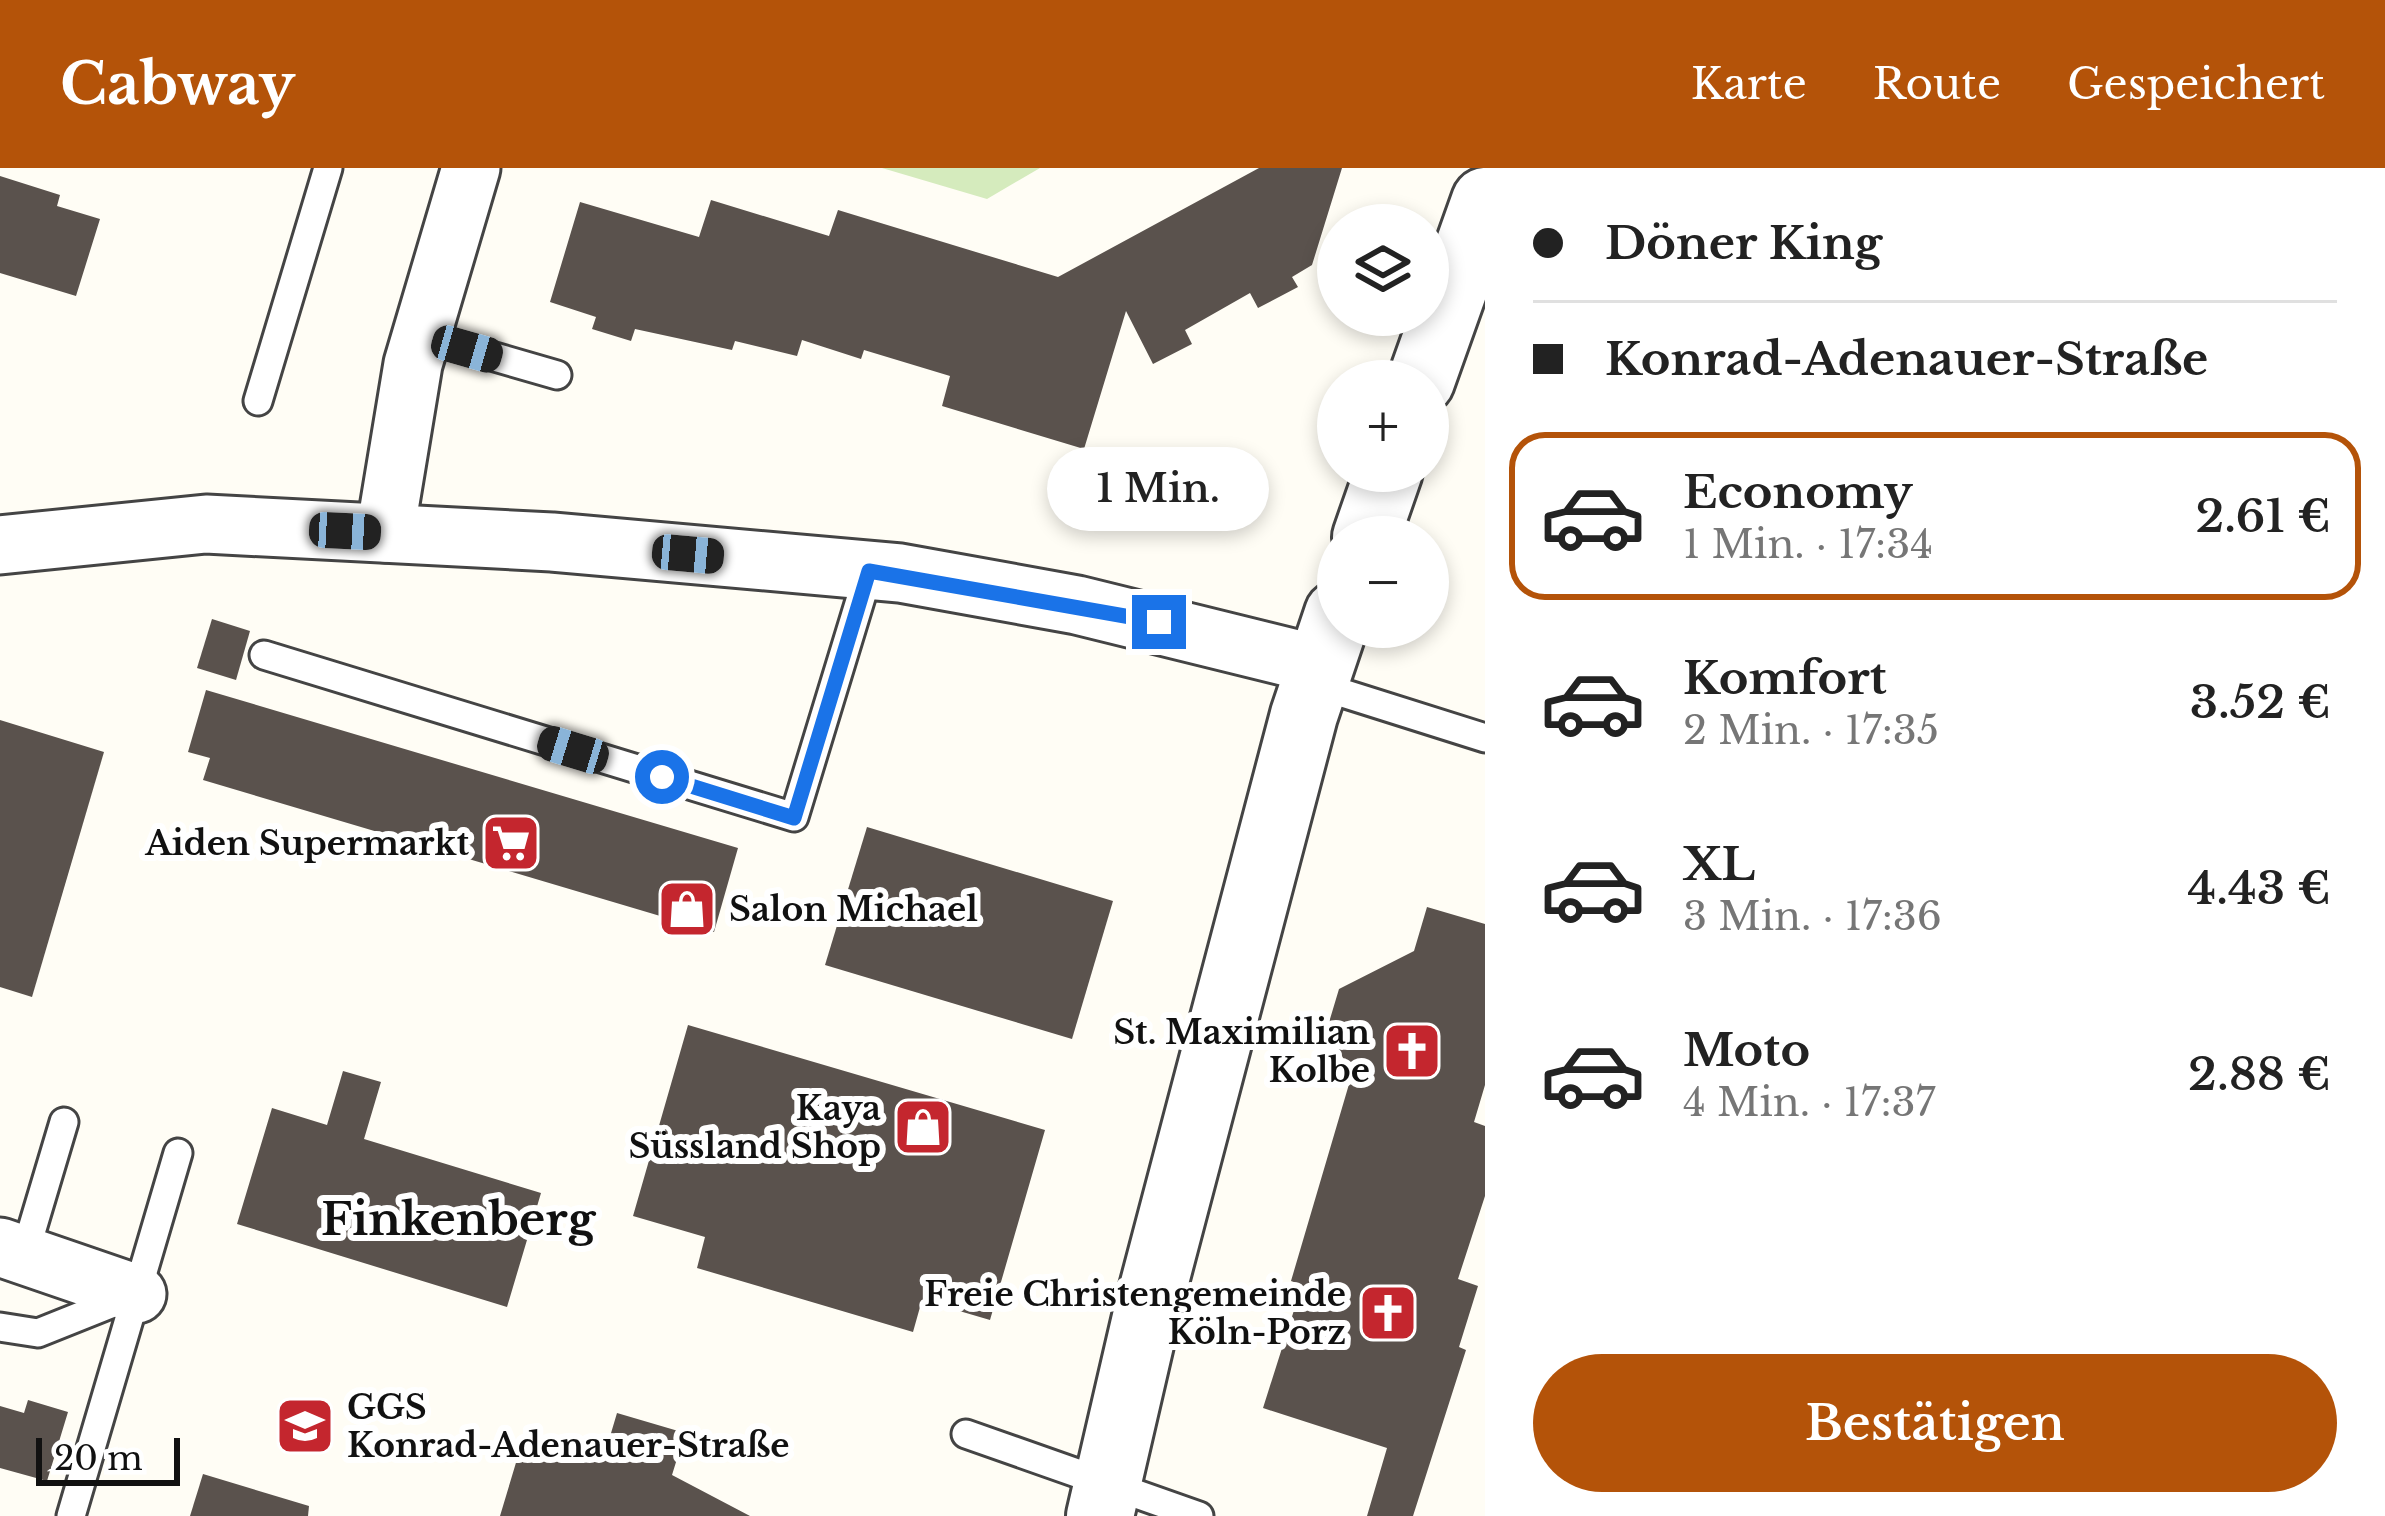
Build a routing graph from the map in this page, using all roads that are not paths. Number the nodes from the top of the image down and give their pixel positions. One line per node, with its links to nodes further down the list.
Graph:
1 (328, 168): 7 (lane)
2 (471, 168): 4 (street)
3 (1485, 201): 5 (street)
4 (422, 336): 6 (lane); 8 (street)
5 (1428, 360)
6 (557, 375)
7 (258, 401)
8 (385, 533): 9 (street); 10 (street)
9 (0, 545)
10 (869, 571): 11 (street); 12 (lane)
11 (1324, 654): 13 (lane); 20 (street)
12 (264, 655)
13 (1485, 738)
14 (64, 1122): 16 (lane)
15 (178, 1153): 17 (lane)
16 (12, 1251): 17 (street)
17 (137, 1294): 18 (lane); 21 (lane)
18 (0, 1328)
19 (966, 1434): 20 (lane)
20 (1104, 1499): 22 (lane)
21 (71, 1516)
22 (1199, 1516)

